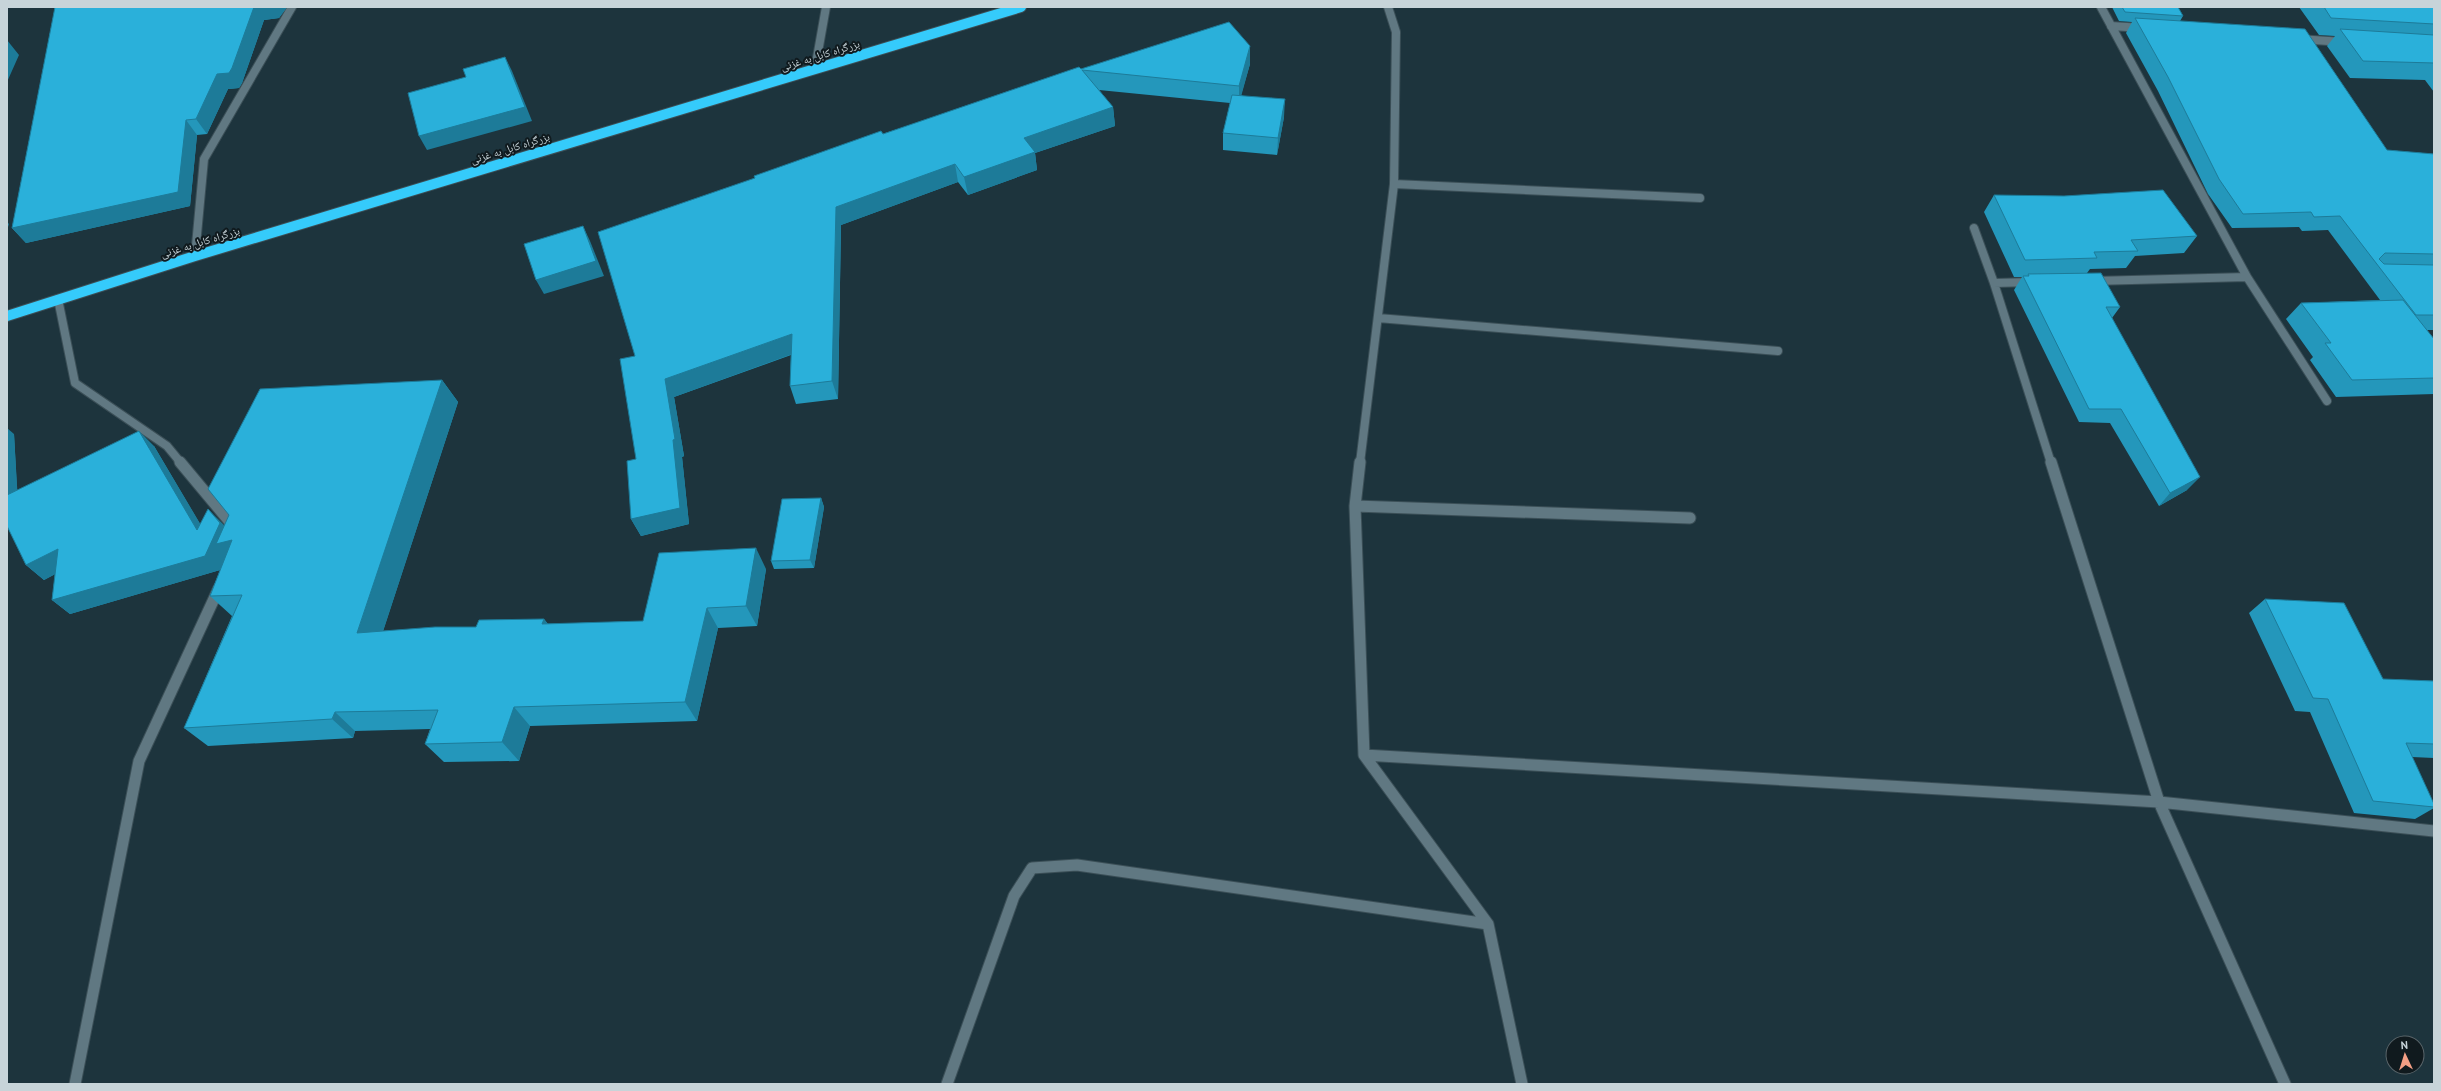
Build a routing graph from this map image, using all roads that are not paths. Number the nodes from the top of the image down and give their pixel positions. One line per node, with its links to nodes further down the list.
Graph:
1 (292, 7): 14 (street)
2 (826, 7): 10 (street)
3 (1021, 7): 10 (highway, بزرگراه کابل به غزنی)
4 (1388, 7): 11 (street)
5 (2100, 7): 6 (street)
6 (2111, 26): 7 (street); 15 (street)
7 (2150, 28)
8 (2292, 38): 9 (street)
9 (2355, 43)
10 (815, 69): 14 (highway, بزرگراه کابل به غزنی)
11 (1394, 184): 12 (street); 21 (street)
12 (1700, 198)
13 (1974, 228): 18 (street)
14 (195, 256): 19 (highway, بزرگراه کابل به غزنی)
15 (2247, 277): 16 (street); 23 (street)
16 (2081, 281)
17 (2042, 282): 18 (street)
18 (1994, 283): 29 (street)
19 (58, 299): 20 (highway, بزرگراه کابل به غزنی); 26 (street)
20 (7, 316)
21 (1378, 318): 22 (street); 24 (street)
22 (1778, 351)
23 (2327, 401)
24 (1355, 506): 25 (street); 28 (street)
25 (1690, 518)
26 (242, 537)
27 (222, 580): 32 (street)
28 (1364, 755): 29 (street); 31 (street)
29 (2159, 802): 30 (street); 35 (street)
30 (2434, 831)
31 (1488, 924): 33 (street); 34 (street)
32 (75, 1084)
33 (947, 1084)
34 (1522, 1084)
35 (2285, 1084)

